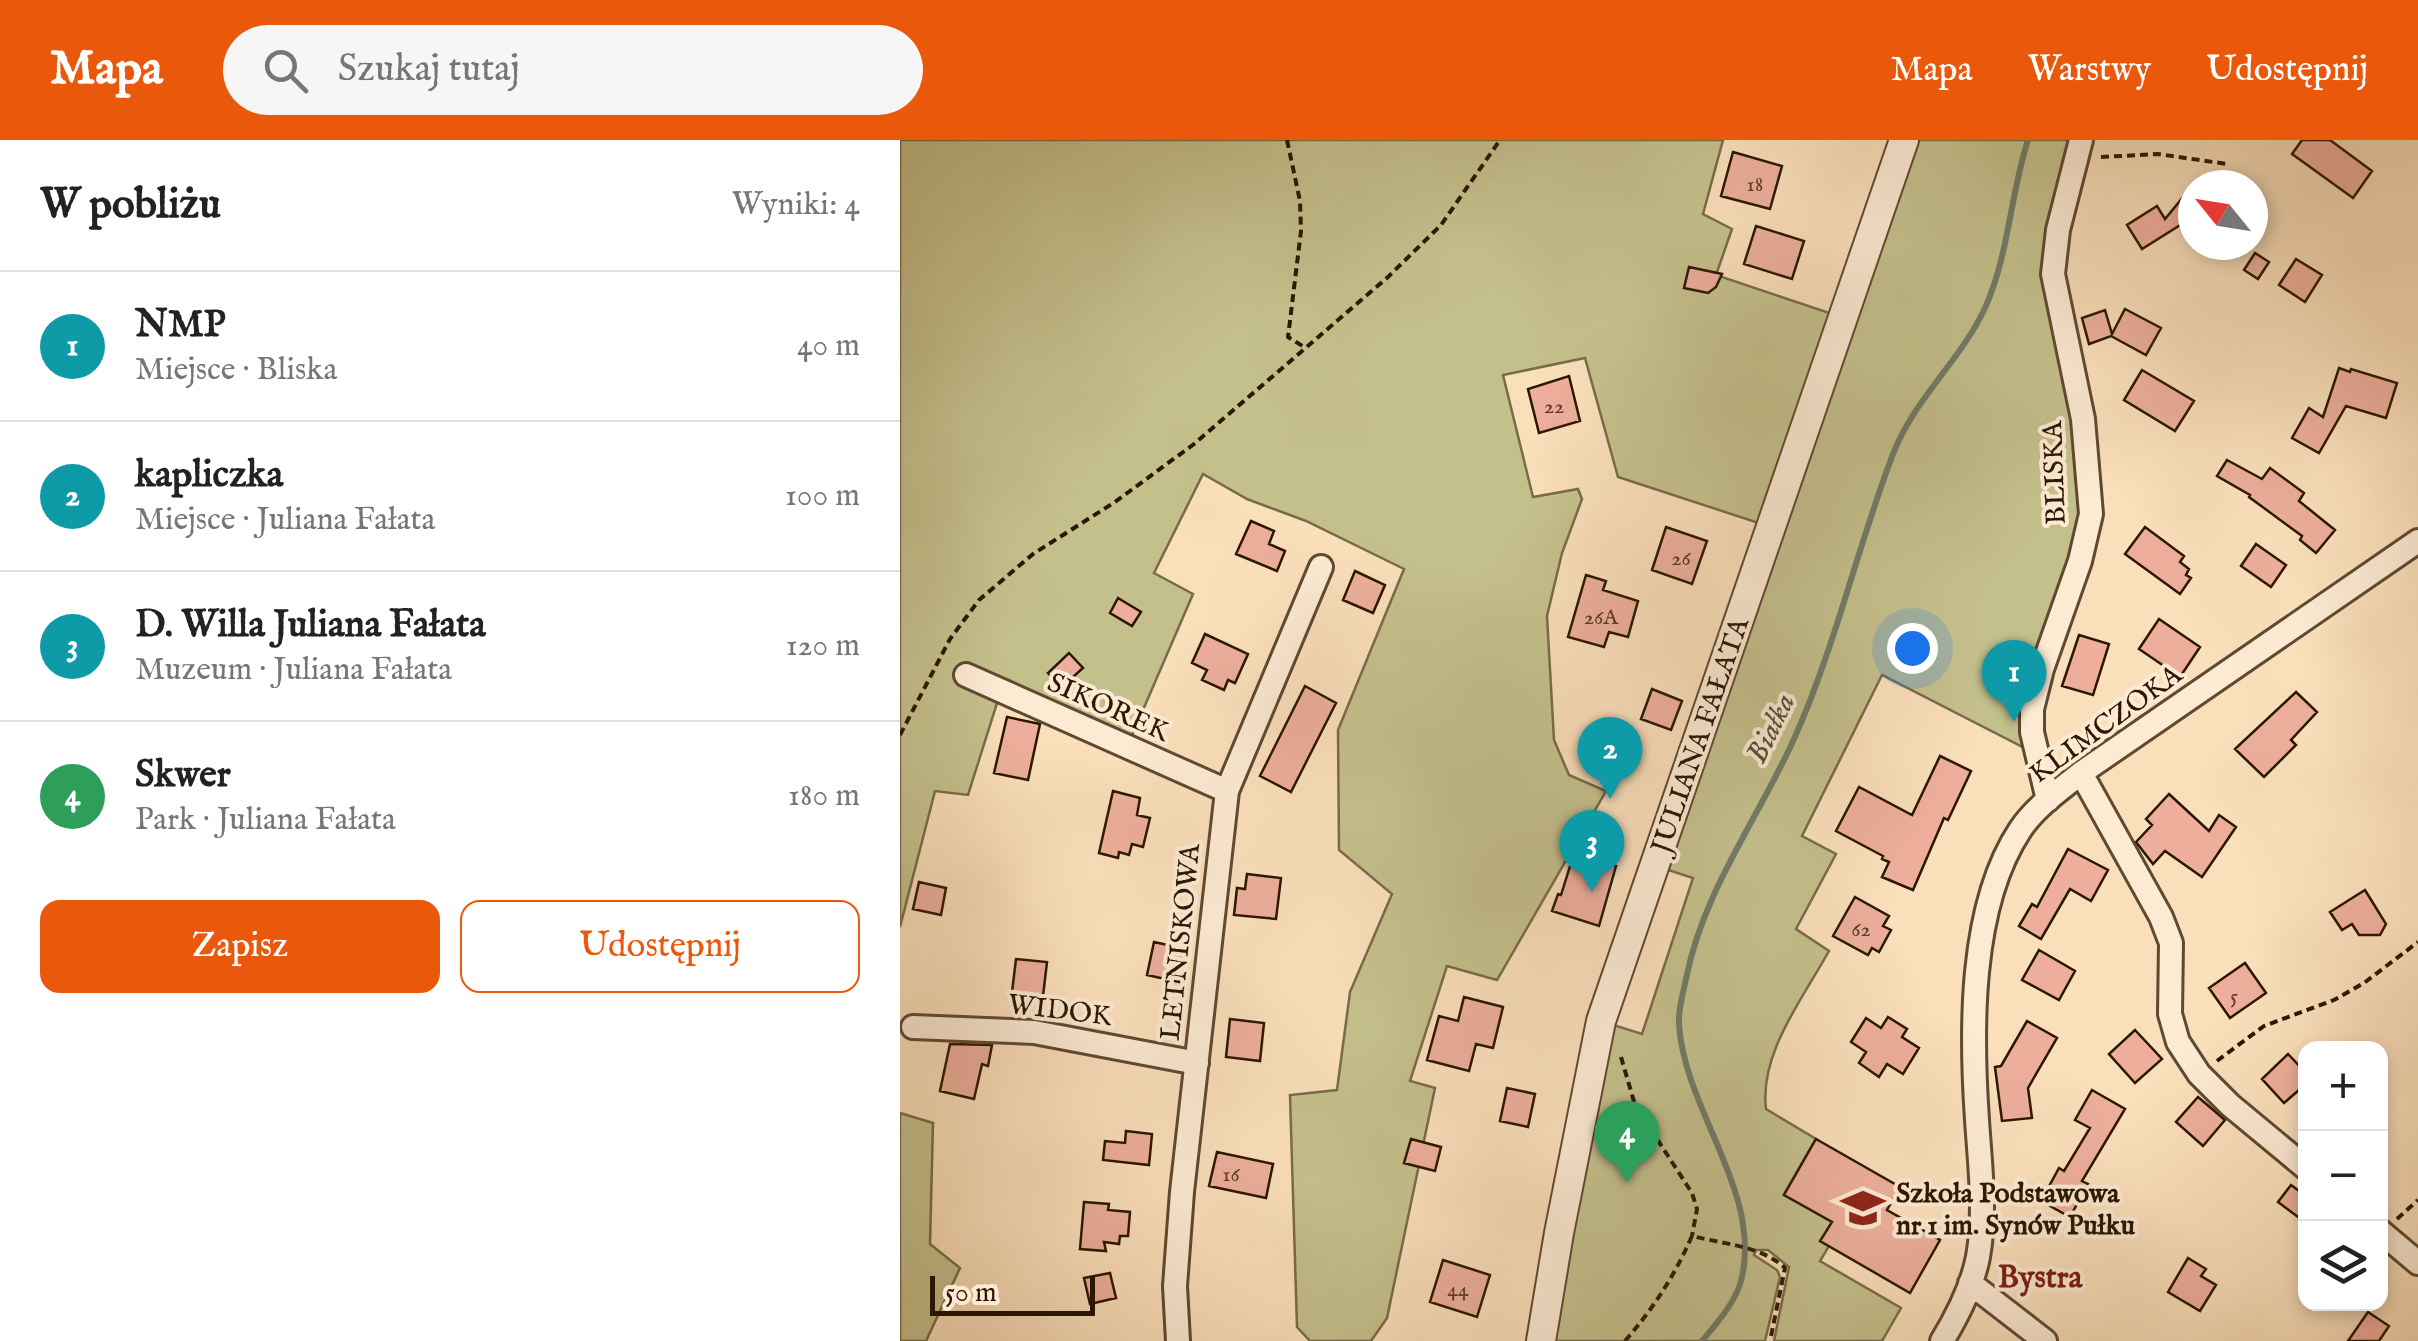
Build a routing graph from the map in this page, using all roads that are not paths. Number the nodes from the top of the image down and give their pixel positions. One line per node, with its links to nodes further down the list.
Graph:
1 (1904, 140): 16 (street, JULIANA FAŁATA)
2 (2080, 143): 8 (street, BLISKA)
3 (2418, 541): 6 (street, KLIMCZOKA)
4 (1321, 567): 7 (street, LETNISKOWA)
5 (966, 675): 7 (street, SIKOREK)
6 (2081, 773): 8 (street, KLIMCZOKA); 11 (street)
7 (1226, 791): 10 (street, LETNISKOWA)
8 (2048, 800): 14 (street, KLIMCZOKA)
9 (913, 1027): 10 (street, WIDOK)
10 (1197, 1063): 15 (street, LETNISKOWA)
11 (2298, 1161)
12 (2388, 1238): 13 (street)
13 (2418, 1264)
14 (1970, 1283): 17 (street, KLIMCZOKA); 18 (street)
15 (1178, 1341)
16 (1541, 1341)
17 (1942, 1341)
18 (2045, 1341)

